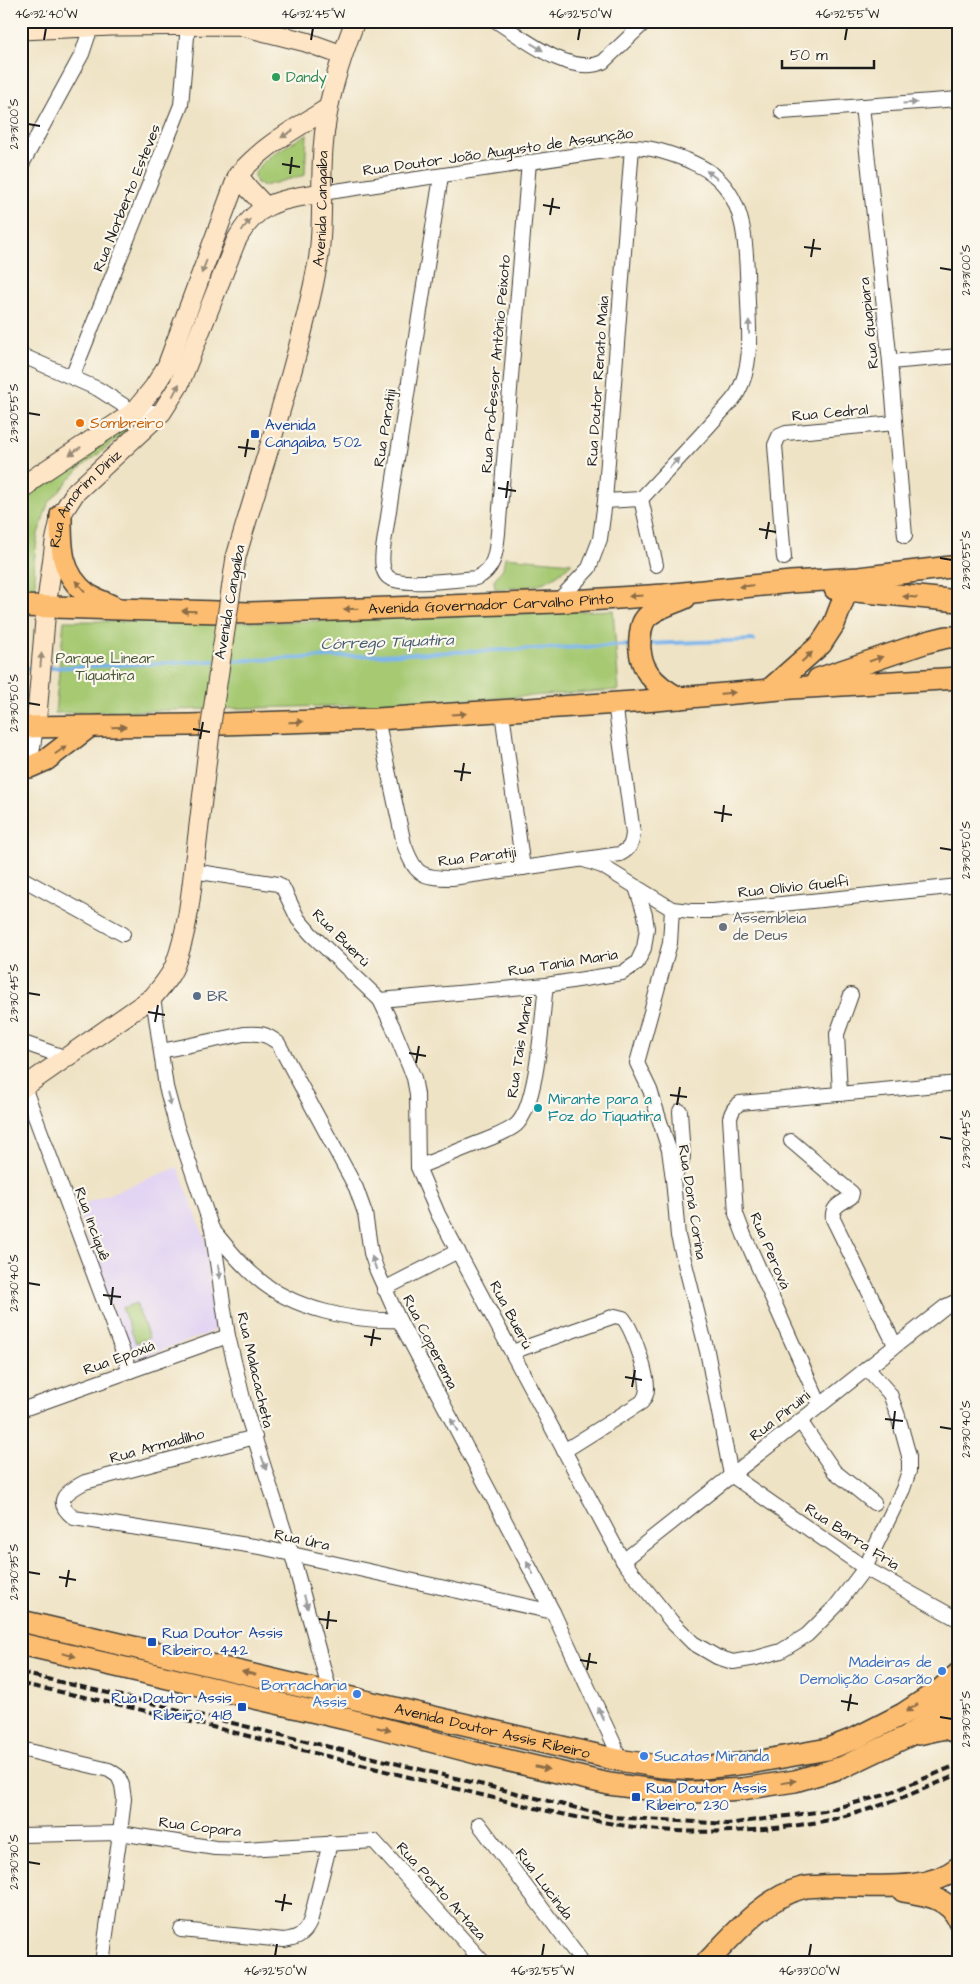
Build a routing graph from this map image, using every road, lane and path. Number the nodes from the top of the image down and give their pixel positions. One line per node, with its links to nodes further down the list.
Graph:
1 (355, 21): 8 (street, Avenida Cangaíba)
2 (496, 21): 3 (street, one-way to 3)
3 (646, 21)
4 (235, 23): 6 (street); 8 (street)
5 (92, 24): 6 (street); 7 (street); 15 (street)
6 (188, 25): 23 (street, Rua Norberto Esteves)
7 (21, 30)
8 (342, 55): 11 (street, Avenida Cangaíba)
9 (959, 99): 10 (street, one-way to 9)
10 (862, 106): 12 (street); 22 (street, Rua Guapiara)
11 (328, 108): 16 (street, Rua Amorim Diniz, one-way to 16); 18 (street, Avenida Cangaíba)
12 (782, 112)
13 (632, 147): 14 (street, Rua Doutor João Augusto de Assunção); 28 (street, Rua Doutor João Augusto de Assunção, one-way to 13); 29 (street, Rua Doutor Renato Maia)
14 (529, 162): 17 (street, Rua Doutor João Augusto de Assunção); 35 (street, Rua Professor Antônio Peixoto)
15 (21, 166)
16 (238, 175): 19 (street); 24 (street, Rua Amorim Diniz, one-way to 24)
17 (441, 176): 18 (street, Rua Doutor João Augusto de Assunção); 35 (street, Rua Paratiji)
18 (322, 193): 19 (street, Rua Amorim Diniz); 55 (street, Avenida Cangaíba, bridge)
19 (265, 206): 25 (street, Rua Amorim Diniz, one-way to 19)
20 (21, 355): 23 (street)
21 (959, 356): 22 (street)
22 (890, 362): 26 (street, Rua Guapiara)
23 (72, 377): 24 (street)
24 (134, 412): 25 (street); 27 (street, Rua Amorim Diniz, one-way to 27)
25 (162, 412): 30 (street, Rua Amorim Diniz)
26 (895, 423): 31 (street, Rua Guapiara); 32 (street, Rua Cedral)
27 (21, 492)
28 (641, 498): 29 (street); 33 (street)
29 (605, 501): 39 (street, Rua Doutor Renato Maia)
30 (62, 516): 41 (main road, one-way to 30); 42 (street, Rua Amorim Diniz)
31 (905, 536)
32 (784, 558)
33 (656, 565)
34 (959, 566): 36 (main road, Avenida Governador Carvalho Pinto)
35 (490, 568)
36 (853, 584): 37 (main road, Avenida Governador Carvalho Pinto, one-way to 37); 38 (main road, one-way to 36); 46 (main road, one-way to 36)
37 (702, 591): 39 (main road, Avenida Governador Carvalho Pinto, one-way to 39); 47 (main road)
38 (959, 601)
39 (557, 602): 41 (main road, Avenida Governador Carvalho Pinto, one-way to 41)
40 (21, 606): 42 (main road, Avenida Governador Carvalho Pinto)
41 (122, 610): 42 (main road, Avenida Governador Carvalho Pinto)
42 (45, 616): 51 (street, Rua Amorim Diniz, one-way to 42)
43 (959, 637): 45 (main road, one-way to 43)
44 (959, 678): 45 (main road)
45 (792, 688): 46 (main road)
46 (770, 689): 47 (main road, one-way to 46)
47 (679, 698): 48 (main road)
48 (616, 703): 49 (main road); 54 (street)
49 (502, 712): 50 (main road, one-way to 49); 56 (street)
50 (377, 720): 52 (main road, one-way to 50); 56 (street, Rua Paratiji)
51 (28, 727): 52 (main road); 53 (street, Rua Amorim Diniz)
52 (89, 727): 53 (main road, one-way to 52)
53 (26, 768)
54 (580, 859): 56 (street, Rua Paratiji); 59 (street)
55 (194, 865): 64 (street, Avenida Cangaíba); 65 (street, Rua Buerú)
56 (523, 868)
57 (21, 878): 61 (street)
58 (959, 886): 60 (street, Rua Olívio Guelfi)
59 (636, 887): 60 (street, Rua Olívio Guelfi); 62 (street, Rua Tania Maria)
60 (672, 909): 75 (street, Rua Doná Corina)
61 (123, 934)
62 (546, 985): 65 (street, Rua Tania Maria); 74 (street, Rua Tais Maria)
63 (851, 995): 71 (street)
64 (153, 997): 67 (street, Rua Malacacheta); 68 (street, Avenida Cangaíba)
65 (380, 1000): 74 (street, Rua Buerú)
66 (21, 1042): 68 (street)
67 (161, 1051): 76 (street, Rua Malacacheta, one-way to 76); 78 (street, Rua Coperema, one-way to 67)
68 (67, 1058): 70 (street, Avenida Cangaíba)
69 (959, 1083): 71 (street)
70 (23, 1088): 85 (street, Rua Inciquê)
71 (840, 1094): 86 (street, Rua Perová)
72 (680, 1111): 75 (street)
73 (791, 1141): 82 (street)
74 (418, 1167): 77 (street, Rua Buerú)
75 (674, 1179): 91 (street, Rua Doná Corina)
76 (212, 1229): 80 (street); 81 (street, Rua Malacacheta, one-way to 81)
77 (458, 1251): 78 (street); 83 (street, Rua Buerú)
78 (384, 1288): 80 (street, Rua Coperema)
79 (959, 1300): 82 (street, Rua Piruini)
80 (399, 1320): 97 (street, Rua Coperema, one-way to 80)
81 (228, 1336): 85 (street, Rua Epoxiá); 89 (street, Rua Malacacheta)
82 (895, 1345): 84 (street, Rua Piruini)
83 (512, 1352): 90 (street, Rua Buerú); 90 (street)
84 (867, 1368): 86 (street, Rua Piruini); 96 (street, Rua Buerú)
85 (130, 1371): 87 (street, Rua Epoxiá)
86 (820, 1405): 88 (street, Rua Piruini)
87 (21, 1410)
88 (800, 1421): 91 (street, Rua Piruini); 93 (street)
89 (255, 1437): 92 (street, Rua Armadilho); 94 (street, Rua Malacacheta, one-way to 94)
90 (564, 1451): 95 (street, Rua Buerú)
91 (731, 1475): 95 (street, Rua Piruini); 96 (street, Rua Barra Fria)
92 (69, 1491): 94 (street, Rua Úra)
93 (874, 1503)
94 (292, 1555): 97 (street, Rua Úra); 102 (street, Rua Malacacheta, one-way to 102)
95 (623, 1561): 96 (street, Rua Buerú)
96 (865, 1568): 98 (street, Rua Barra Fria)
97 (553, 1612): 107 (street, Rua Coperema, one-way to 97)
98 (959, 1620)
99 (21, 1621): 102 (main road, Avenida Doutor Assis Ribeiro, one-way to 99)
100 (21, 1644): 103 (main road, Avenida Doutor Assis Ribeiro, one-way to 103)
101 (957, 1684): 105 (main road); 108 (main road, Avenida Doutor Assis Ribeiro, one-way to 108)
102 (331, 1692): 103 (street, Rua Malacacheta); 107 (main road, Avenida Doutor Assis Ribeiro)
103 (337, 1717): 109 (main road, Avenida Doutor Assis Ribeiro, one-way to 109)
104 (959, 1733): 105 (main road)
105 (908, 1736): 110 (main road, Avenida Doutor Assis Ribeiro, one-way to 105)
106 (21, 1749): 112 (street)
107 (618, 1760): 108 (main road, Avenida Doutor Assis Ribeiro); 109 (main road)
108 (681, 1769): 110 (main road)
109 (609, 1784): 110 (main road, Avenida Doutor Assis Ribeiro)
110 (678, 1793)
111 (479, 1824): 122 (street, Rua Lucinda)
112 (120, 1833): 113 (street, Rua Copara); 115 (street, Rua Copara); 120 (street)
113 (21, 1835)
114 (374, 1841): 115 (street, Rua Copara); 121 (street, Rua Porto Artaza)
115 (330, 1843): 119 (street)
116 (959, 1867): 117 (main road)
117 (883, 1886): 118 (main road); 123 (main road)
118 (959, 1921)
119 (181, 1930)
120 (102, 1963)
121 (484, 1963)
122 (583, 1963)
123 (706, 1963)

